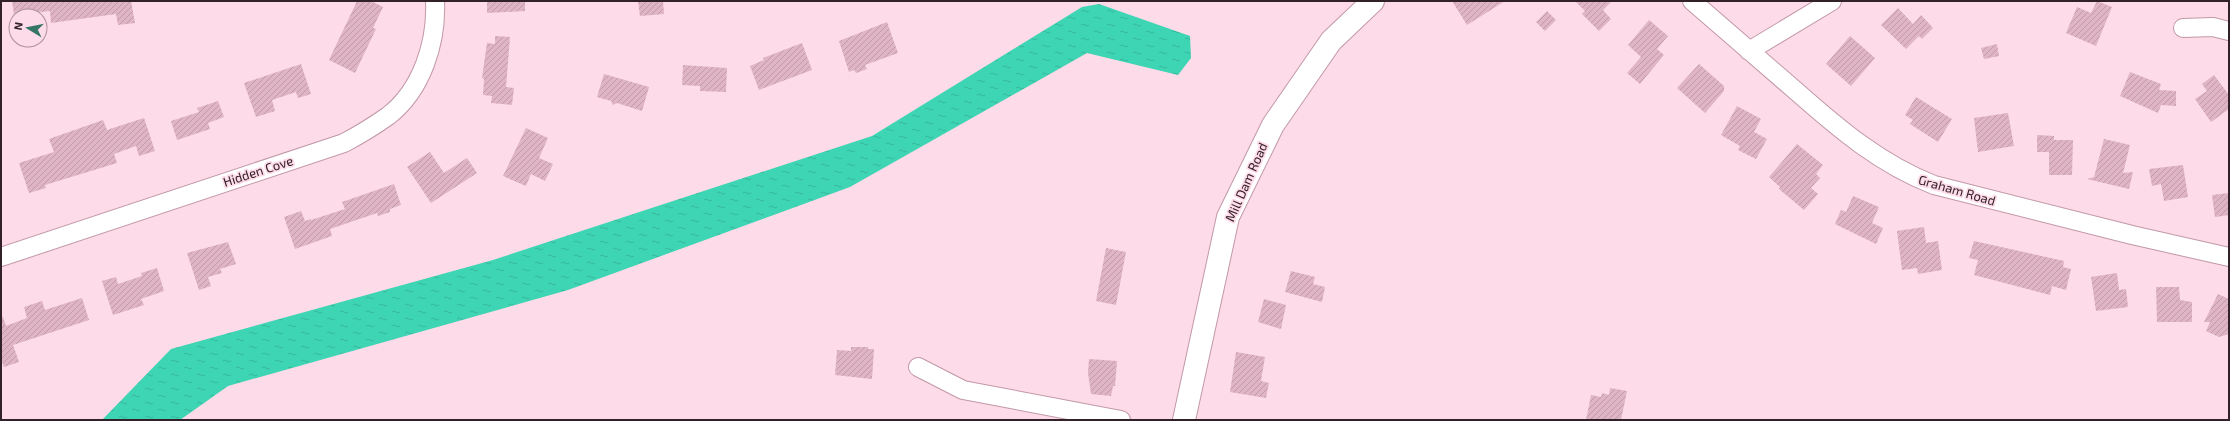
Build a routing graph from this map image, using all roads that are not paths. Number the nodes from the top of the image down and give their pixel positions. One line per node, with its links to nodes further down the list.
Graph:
1 (435, 1): 8 (street, Hidden Cove)
2 (1373, 1): 12 (street, Mill Dam Road)
3 (1692, 1): 7 (street, Graham Road)
4 (1832, 1): 7 (street)
5 (2183, 28): 6 (street)
6 (2229, 31)
7 (1749, 51): 9 (street, Graham Road)
8 (1, 257)
9 (2229, 257)
10 (918, 366): 11 (street)
11 (1121, 420)
12 (1184, 420)

